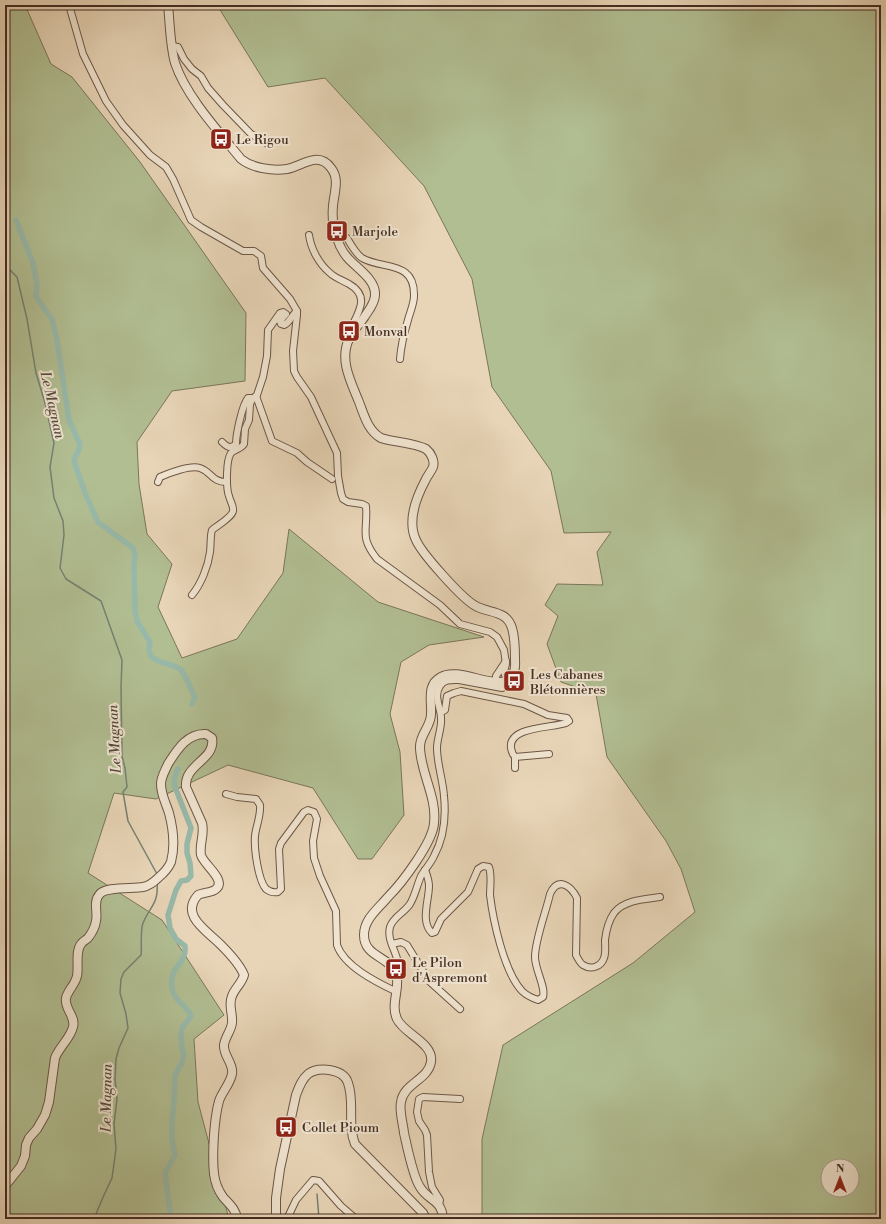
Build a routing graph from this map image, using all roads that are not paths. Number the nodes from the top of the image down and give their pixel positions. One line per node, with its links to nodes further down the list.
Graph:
1 (69, 5): 9 (street)
2 (164, 5): 4 (street)
3 (168, 5): 4 (street)
4 (170, 17): 5 (street)
5 (172, 46): 6 (street); 8 (street)
6 (268, 144)
7 (310, 235): 10 (street)
8 (337, 239): 10 (street); 11 (street)
9 (297, 310): 12 (street); 18 (street)
10 (355, 329): 21 (street)
11 (400, 359)
12 (255, 397): 13 (street); 14 (street); 16 (street)
13 (222, 442)
14 (332, 479)
15 (158, 482): 16 (street)
16 (227, 482): 17 (street)
17 (192, 595)
18 (506, 660): 19 (street); 21 (street)
19 (500, 668): 20 (street); 22 (street)
20 (487, 680): 22 (street); 31 (street)
21 (507, 681): 22 (street); 23 (street)
22 (496, 682)
23 (441, 712): 25 (street); 28 (street)
24 (549, 754): 25 (street)
25 (515, 756): 26 (street)
26 (515, 768)
27 (226, 794): 32 (street)
28 (425, 870): 29 (street); 30 (street)
29 (660, 897)
30 (392, 944): 31 (street); 33 (street)
31 (396, 974): 32 (street)
32 (395, 991): 36 (street)
33 (460, 1009)
34 (460, 1099): 36 (street)
35 (5, 1186): 37 (street)
36 (439, 1205): 42 (street)
37 (237, 1219)
38 (276, 1219): 41 (street)
39 (287, 1219): 40 (street)
40 (356, 1219)
41 (426, 1219)
42 (443, 1219)

